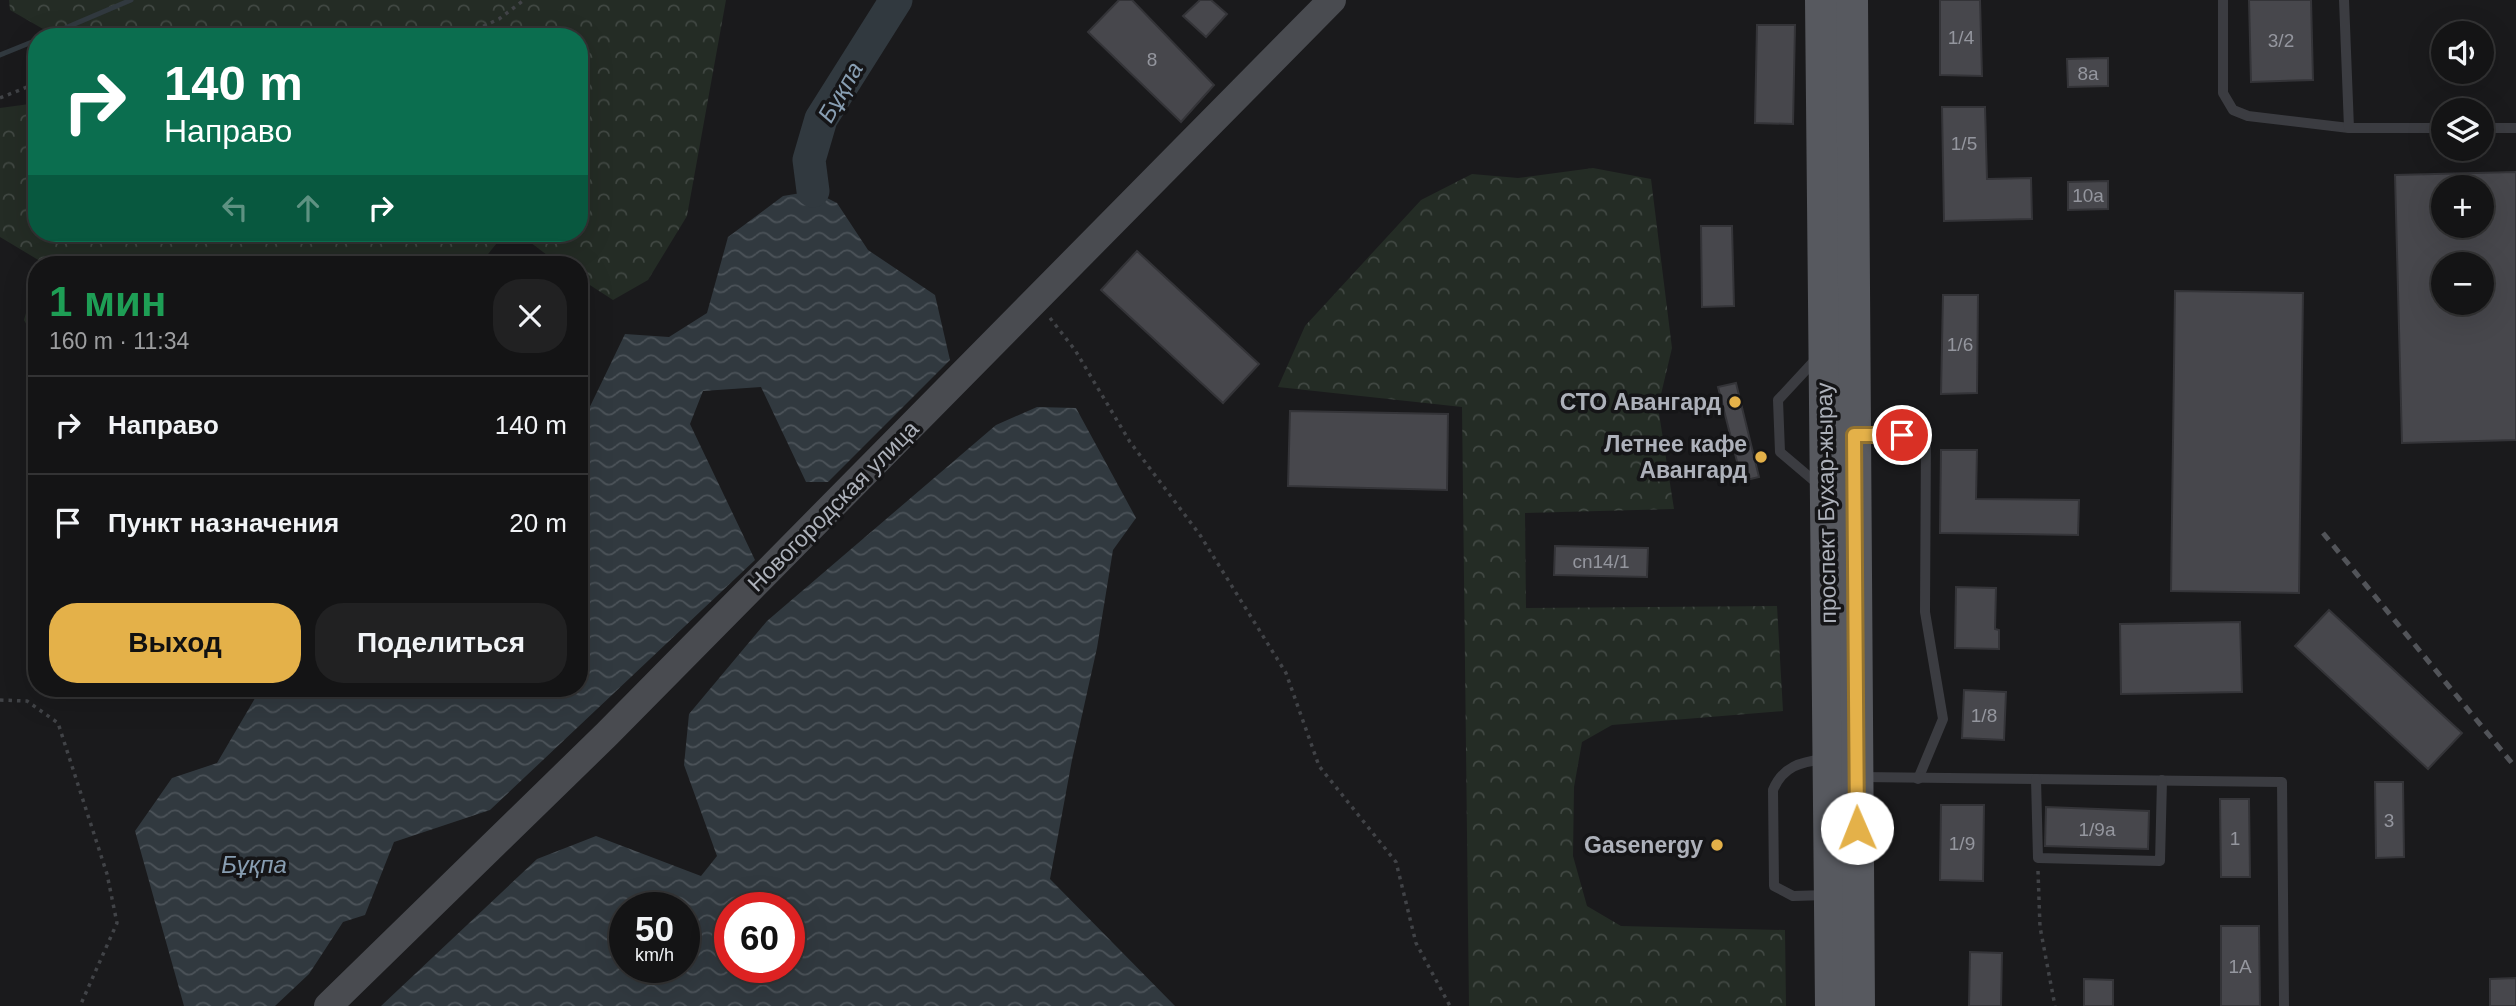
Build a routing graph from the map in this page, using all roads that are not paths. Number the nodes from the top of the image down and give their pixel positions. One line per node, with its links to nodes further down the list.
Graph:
1 (1332, 0): 19 (street, Новогородская улица)
2 (1821, 0): 10 (main road, проспект Бухар-жырау)
3 (1852, 0): 11 (main road, проспект Бухар-жырау)
4 (2223, 0): 6 (lane)
5 (2344, 0): 6 (lane)
6 (2349, 128): 7 (lane)
7 (2431, 128)
8 (2494, 128): 9 (lane)
9 (2516, 128)
10 (1824, 350): 11 (main road, проспект Бухар-жырау); 12 (lane)
11 (1840, 435): 12 (main road, проспект Бухар-жырау); 14 (main road, проспект Бухар-жырау); 15 (lane)
12 (1826, 492): 13 (main road, проспект Бухар-жырау)
13 (1828, 759): 18 (main road, проспект Бухар-жырау); 18 (lane)
14 (1857, 777): 15 (lane); 21 (main road, проспект Бухар-жырау)
15 (1918, 779): 16 (lane)
16 (2036, 779): 17 (lane); 17 (lane)
17 (2162, 780): 22 (lane)
18 (1829, 895): 20 (main road, проспект Бухар-жырау)
19 (328, 1006)
20 (1830, 1006)
21 (1859, 1006)
22 (2284, 1006)

